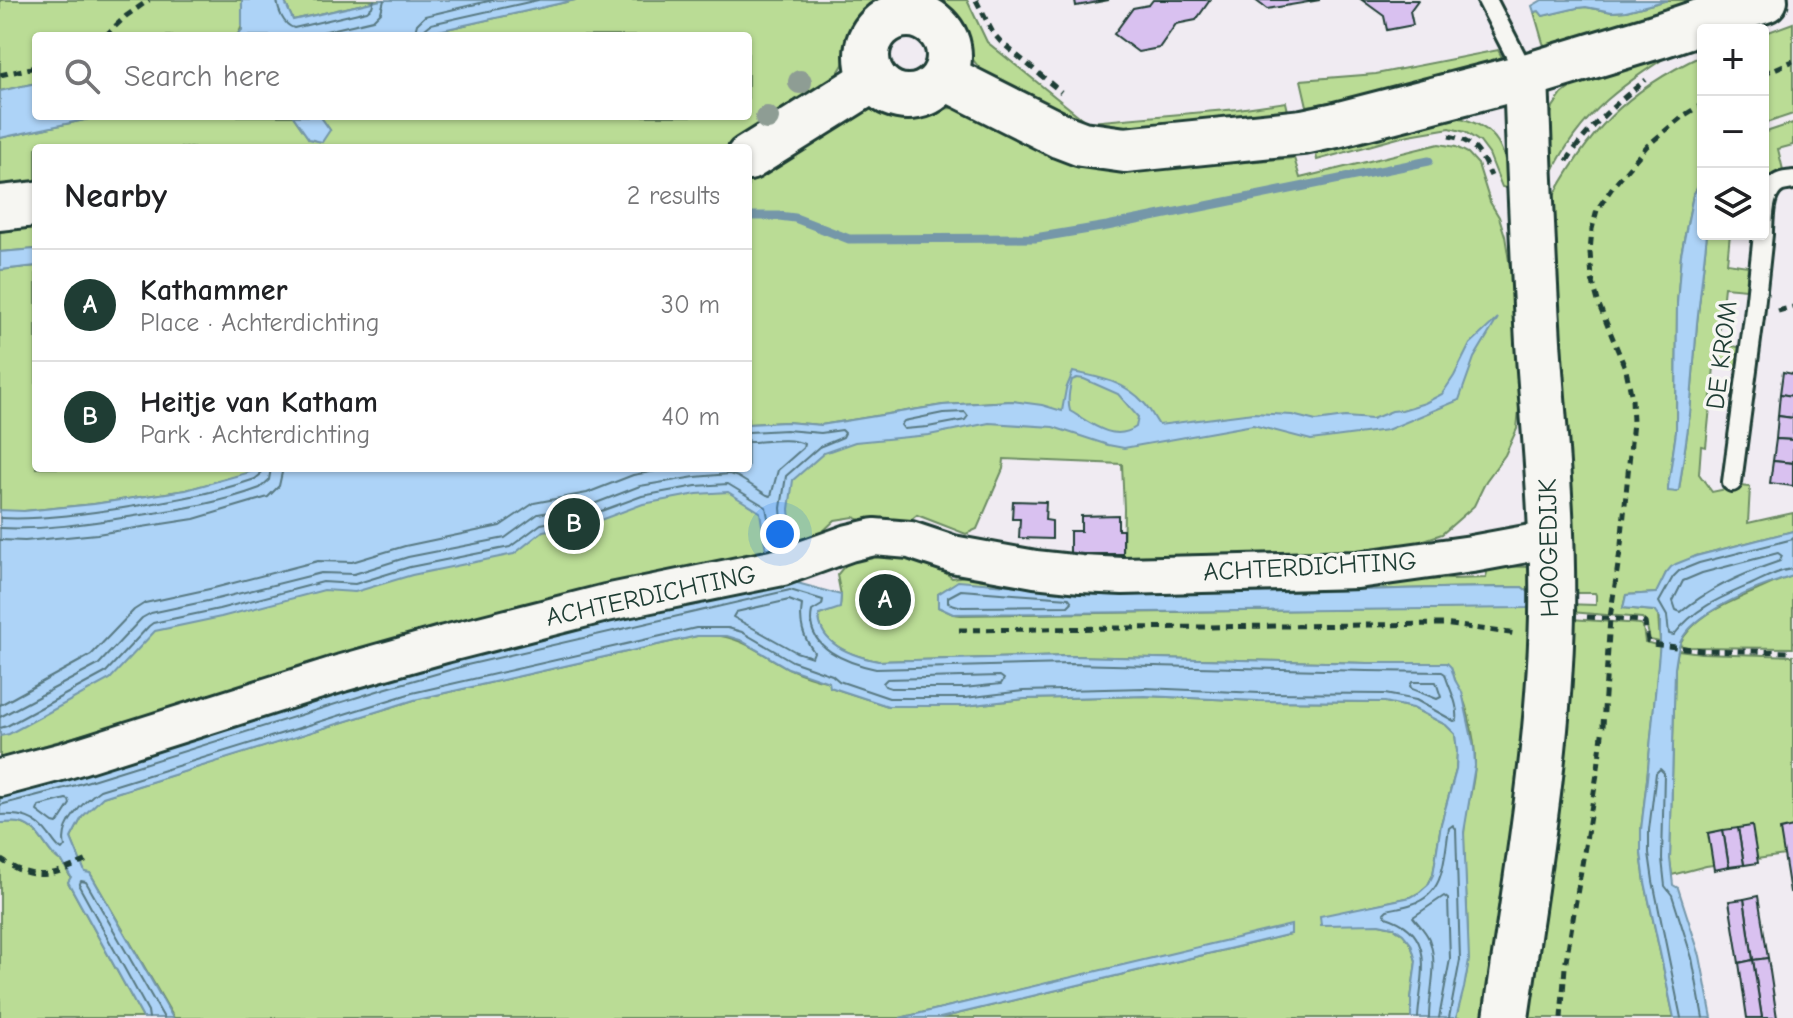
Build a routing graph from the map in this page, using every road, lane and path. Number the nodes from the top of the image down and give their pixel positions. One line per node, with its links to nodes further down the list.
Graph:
1 (149, 0): 6 (path)
2 (976, 0): 15 (path)
3 (1487, 0): 12 (lane)
4 (1765, 0): 12 (main road)
5 (904, 7): 13 (main road); 14 (main road)
6 (109, 32)
7 (1793, 61): 9 (path)
8 (32, 68): 10 (path)
9 (1769, 71)
10 (0, 75)
11 (1653, 75): 21 (path)
12 (1526, 76): 13 (main road); 21 (main road, HOOGEDIJK)
13 (944, 77): 14 (main road)
14 (874, 79): 18 (main road)
15 (1071, 100)
16 (1697, 108): 28 (path)
17 (1439, 134): 21 (path)
18 (752, 155)
19 (1793, 180): 20 (lane, DE KROM)
20 (1769, 194)
21 (1531, 200): 26 (main road, HOOGEDIJK)
22 (32, 204): 23 (main road)
23 (0, 208)
24 (1762, 240): 25 (lane, DE KROM)
25 (1732, 482)
26 (1553, 539): 30 (main road, HOOGEDIJK); 32 (street, ACHTERDICHTING)
27 (1601, 618): 28 (path)
28 (1610, 618): 31 (path); 36 (path)
29 (959, 630): 30 (path)
30 (1551, 638): 35 (main road, HOOGEDIJK)
31 (1793, 652)
32 (0, 778)
33 (0, 859): 34 (path)
34 (90, 859)
35 (1506, 1018)
36 (1561, 1018)

